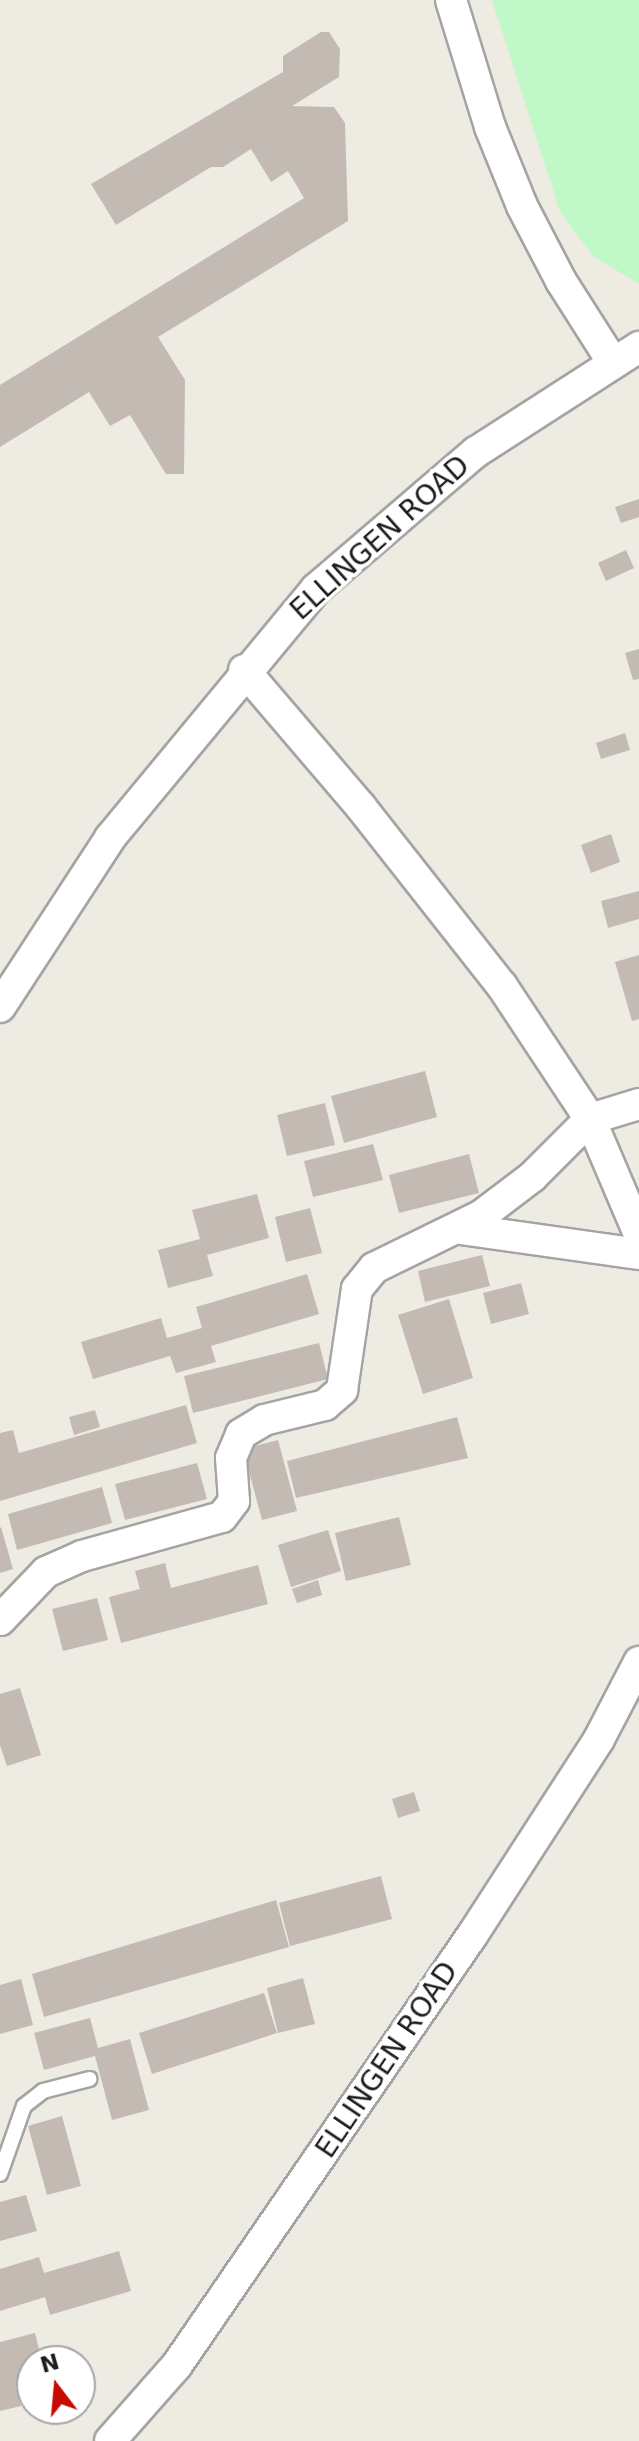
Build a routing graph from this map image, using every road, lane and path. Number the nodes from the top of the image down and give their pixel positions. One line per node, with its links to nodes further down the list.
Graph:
1 (451, 0): 3 (street)
2 (639, 347): 3 (street, ELLINGEN ROAD)
3 (612, 361): 4 (street, ELLINGEN ROAD)
4 (244, 670): 5 (street, ELLINGEN ROAD); 7 (street)
5 (0, 1007)
6 (639, 1104): 7 (street)
7 (590, 1119): 8 (street); 9 (street)
8 (461, 1229): 10 (street); 11 (street)
9 (639, 1234)
10 (639, 1254)
11 (0, 1620)
12 (639, 1662): 15 (street, ELLINGEN ROAD)
13 (89, 2079): 14 (lane)
14 (0, 2174)
15 (110, 2441)

